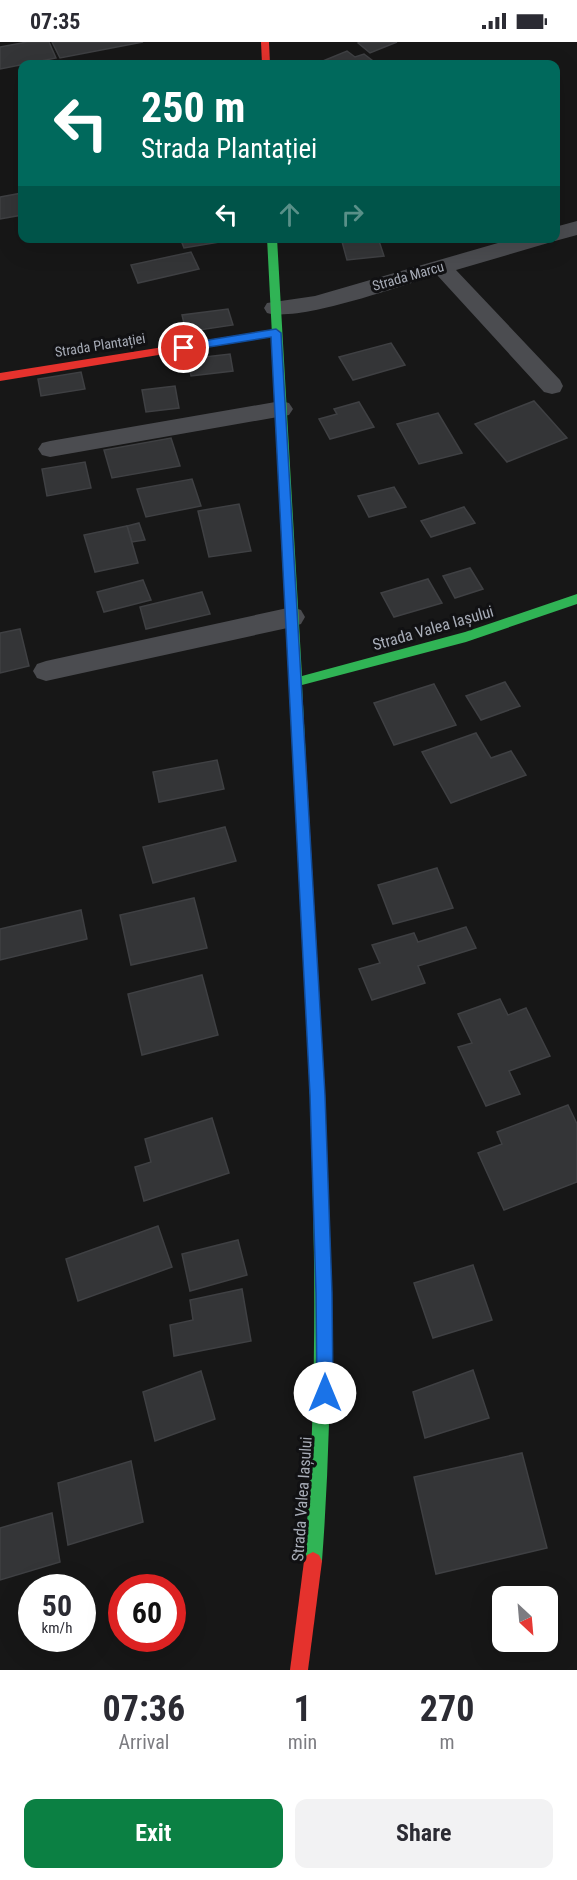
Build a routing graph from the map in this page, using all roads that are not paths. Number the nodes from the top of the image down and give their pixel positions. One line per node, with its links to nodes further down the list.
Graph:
1 (265, 42): 2 (main road)
2 (266, 60)
3 (577, 228): 4 (street)
4 (560, 233)
5 (272, 243): 8 (main road, Strada Valea Iașului)
6 (523, 243): 7 (street, Strada Marcu)
7 (441, 267): 8 (street, Strada Marcu); 11 (street)
8 (275, 308): 9 (main road, Strada Valea Iașului)
9 (276, 333): 10 (main road, Strada Plantației); 12 (main road, Strada Valea Iașului)
10 (0, 377)
11 (552, 386)
12 (281, 409): 13 (street); 15 (main road, Strada Valea Iașului)
13 (50, 449)
14 (577, 599): 17 (main road, Strada Valea Iașului)
15 (292, 617): 16 (street); 17 (main road, Strada Valea Iașului)
16 (46, 671)
17 (296, 682): 18 (main road, Strada Valea Iașului)
18 (299, 1670)

